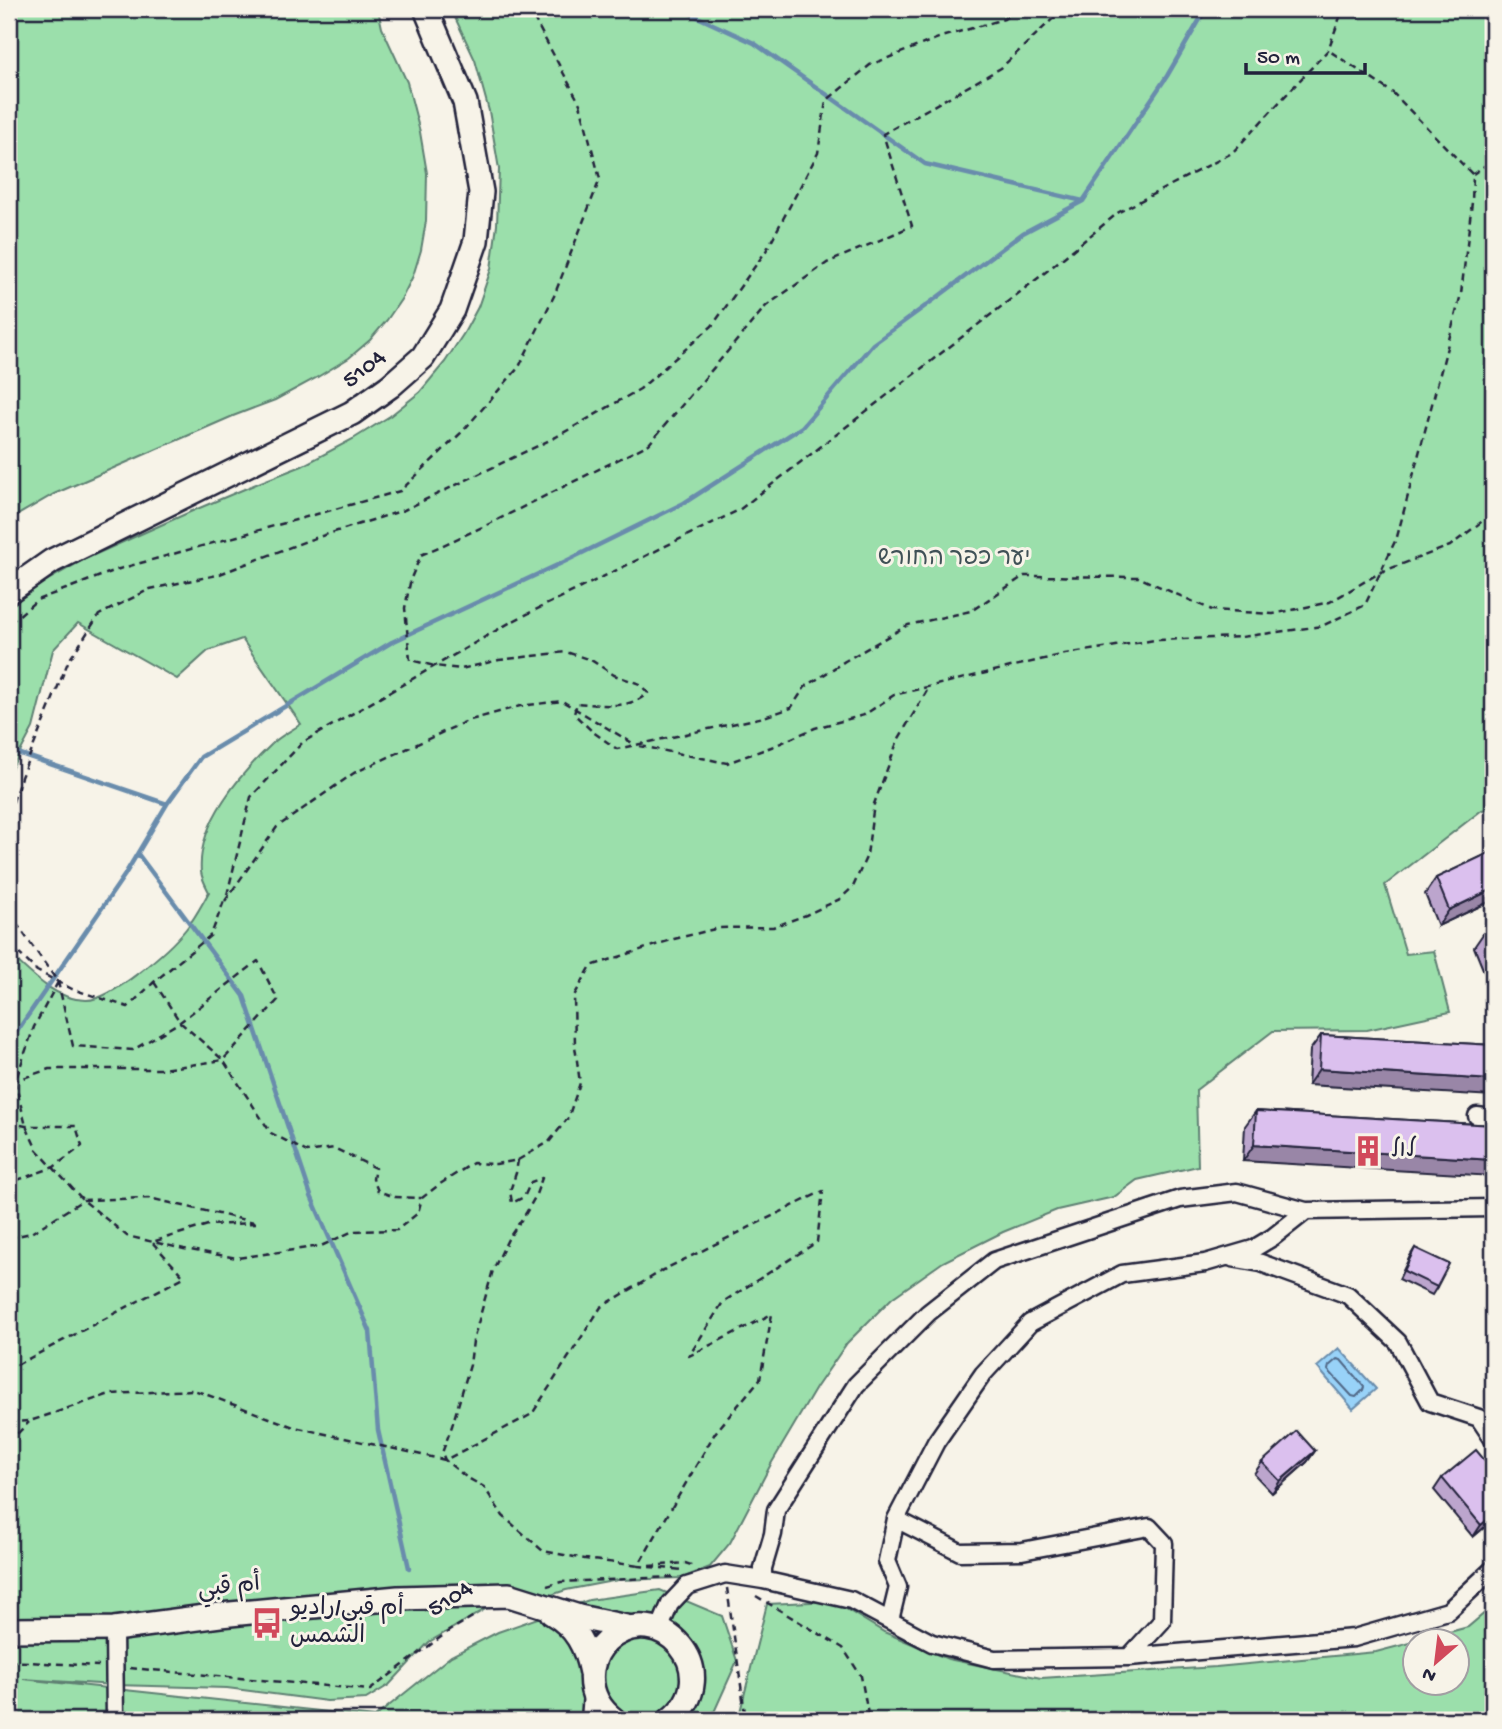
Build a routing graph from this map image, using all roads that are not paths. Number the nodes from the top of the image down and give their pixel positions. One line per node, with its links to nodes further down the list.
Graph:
1 (426, 9): 2 (street, 5104)
2 (9, 591)
3 (1493, 1208): 4 (street)
4 (1306, 1211): 5 (street); 9 (street)
5 (1226, 1257): 6 (street); 7 (street)
6 (1493, 1439)
7 (896, 1519): 11 (street); 16 (street)
8 (1493, 1569): 16 (street)
9 (763, 1580): 11 (street); 15 (street)
10 (542, 1595): 12 (street, أم قبي); 13 (street, أم قبي); 17 (street, أم قبي)
11 (890, 1620): 16 (street)
12 (631, 1628): 15 (street, أم قبي); 17 (street)
13 (114, 1629): 14 (street, أم قبي); 18 (street)
14 (9, 1630)
15 (659, 1630): 21 (street)
16 (1129, 1657)
17 (592, 1682): 19 (street, أم قبي); 20 (street)
18 (115, 1720)
19 (590, 1720)
20 (614, 1720)
21 (670, 1720)

